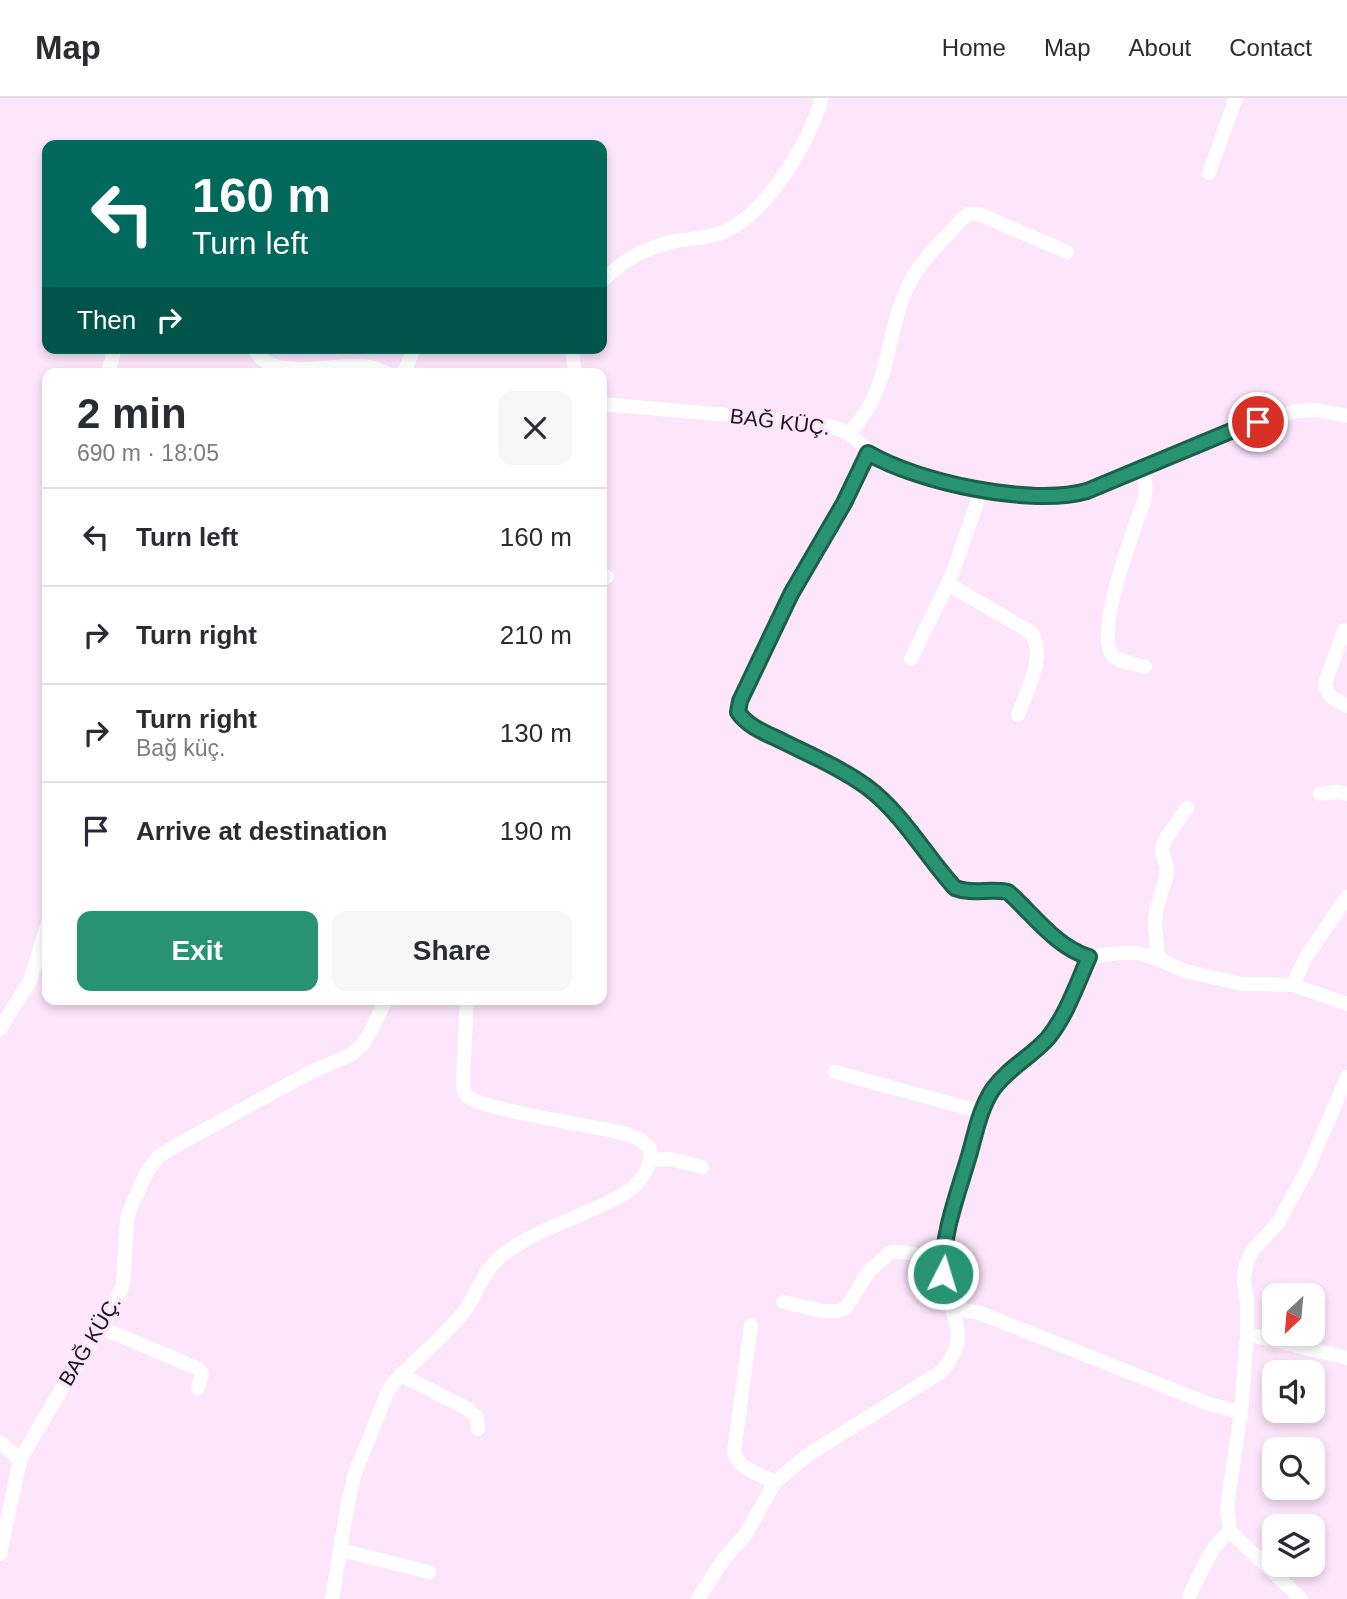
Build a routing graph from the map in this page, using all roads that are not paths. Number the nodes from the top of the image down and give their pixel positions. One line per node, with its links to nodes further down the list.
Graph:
1 (822, 98): 5 (street)
2 (1236, 98): 3 (street)
3 (1209, 173)
4 (1068, 252): 10 (street)
5 (607, 277)
6 (257, 354): 7 (street)
7 (283, 368)
8 (607, 404): 10 (street, BAĞ KÜÇ.)
9 (1347, 416): 12 (street, BAĞ KÜÇ.)
10 (849, 434): 11 (street, BAĞ KÜÇ.)
11 (868, 453): 13 (street, BAĞ KÜÇ.); 25 (street)
12 (1143, 469): 13 (street, BAĞ KÜÇ.); 17 (street)
13 (982, 489): 14 (street)
14 (948, 584): 16 (street); 19 (street)
15 (1344, 630): 18 (street)
16 (911, 659)
17 (1144, 667)
18 (1347, 706)
19 (1018, 715)
20 (1320, 794): 21 (street)
21 (1347, 794)
22 (1187, 808): 26 (street)
23 (1347, 897): 27 (street)
24 (42, 942): 31 (street)
25 (1089, 957): 26 (street); 34 (street)
26 (1158, 959): 27 (street)
27 (1293, 985): 28 (street)
28 (1347, 1004)
29 (383, 1005): 41 (street, BAĞ KÜÇ.)
30 (467, 1005): 35 (street)
31 (0, 1029)
32 (835, 1072): 34 (street)
33 (1347, 1077): 42 (street)
34 (982, 1112): 37 (street)
35 (652, 1160): 36 (street); 44 (street)
36 (702, 1167)
37 (943, 1260): 38 (street); 39 (street)
38 (783, 1302)
39 (954, 1312): 46 (street); 50 (street)
40 (751, 1325): 50 (street)
41 (102, 1328): 45 (street); 49 (street, BAĞ KÜÇ.)
42 (1247, 1334): 43 (street); 46 (street)
43 (1347, 1358)
44 (401, 1375): 47 (street); 52 (street)
45 (198, 1388)
46 (1241, 1412): 51 (street)
47 (478, 1429)
48 (0, 1442): 49 (street)
49 (20, 1460): 53 (street, BAĞ KÜÇ.)
50 (775, 1482): 57 (street)
51 (1230, 1531): 55 (street); 58 (street)
52 (341, 1550): 54 (street); 56 (street)
53 (0, 1554)
54 (429, 1573)
55 (1189, 1595)
56 (332, 1599)
57 (698, 1599)
58 (1301, 1599)

